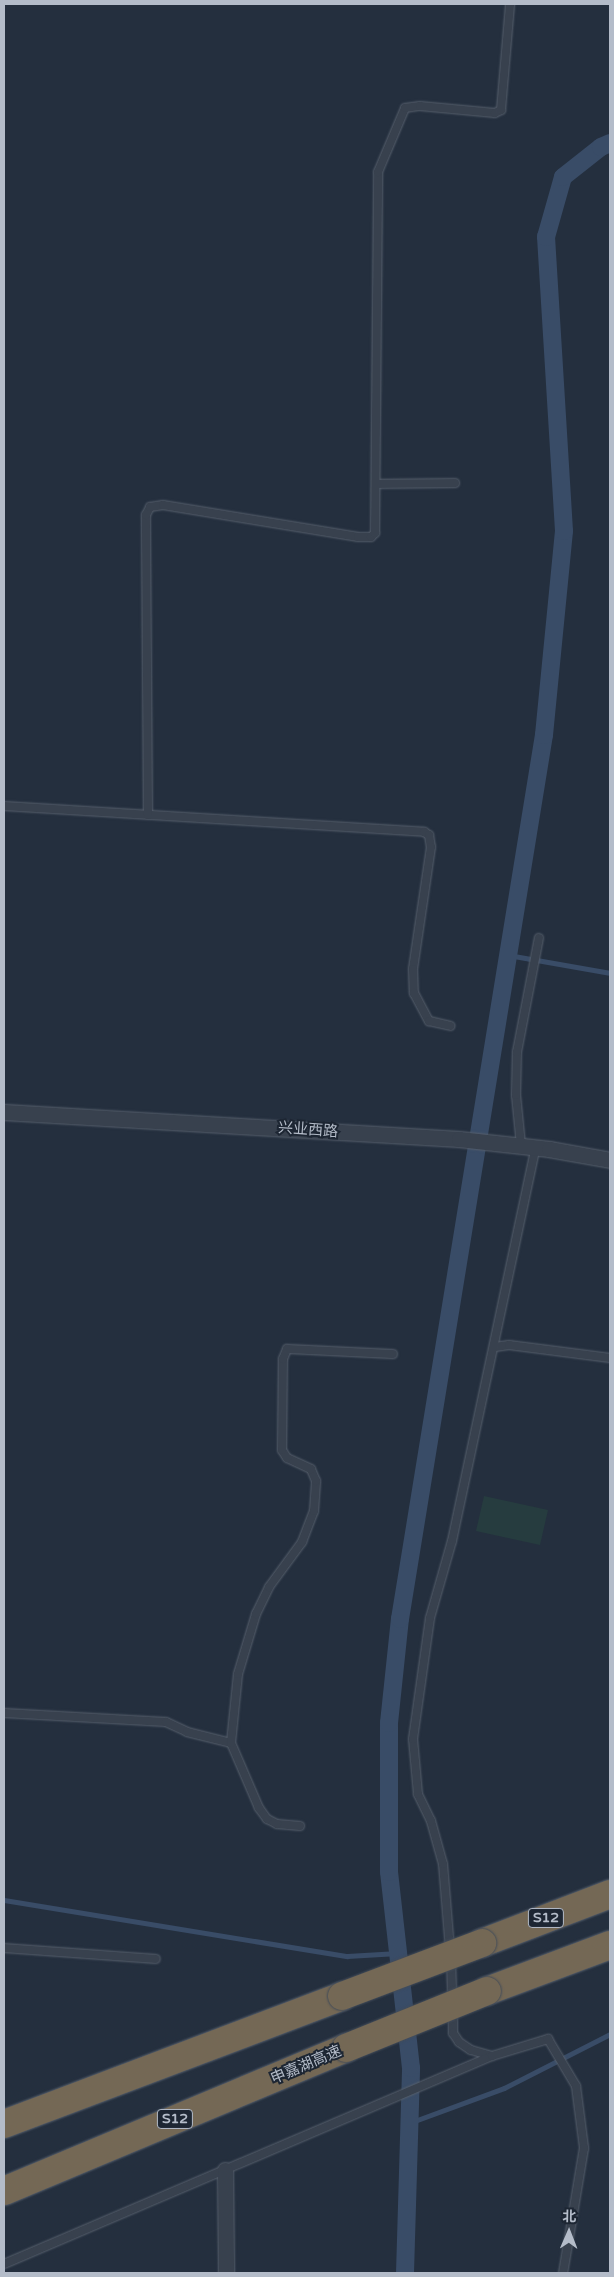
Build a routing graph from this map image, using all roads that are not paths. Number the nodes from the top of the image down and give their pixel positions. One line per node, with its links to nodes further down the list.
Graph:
1 (510, 4): 3 (lane)
2 (456, 483): 3 (lane)
3 (376, 484): 5 (lane)
4 (4, 806): 5 (lane)
5 (148, 815): 7 (lane)
6 (539, 938): 9 (lane)
7 (450, 1026)
8 (4, 1112): 9 (street, 兴业西路)
9 (523, 1146): 10 (street, 兴业西路); 11 (lane)
10 (610, 1160)
11 (495, 1347): 13 (lane); 21 (lane)
12 (393, 1354): 15 (lane)
13 (610, 1358)
14 (4, 1713): 15 (lane)
15 (231, 1742): 16 (lane)
16 (300, 1826)
17 (610, 1894): 22 (highway, S12, bridge)
18 (610, 1945): 24 (highway, 申嘉湖高速 / S12, bridge)
19 (4, 1948): 20 (lane)
20 (156, 1959)
21 (492, 2056): 23 (lane); 27 (lane)
22 (4, 2124)
23 (225, 2170): 25 (lane); 26 (street)
24 (4, 2191)
25 (4, 2264)
26 (226, 2273)
27 (563, 2273)

